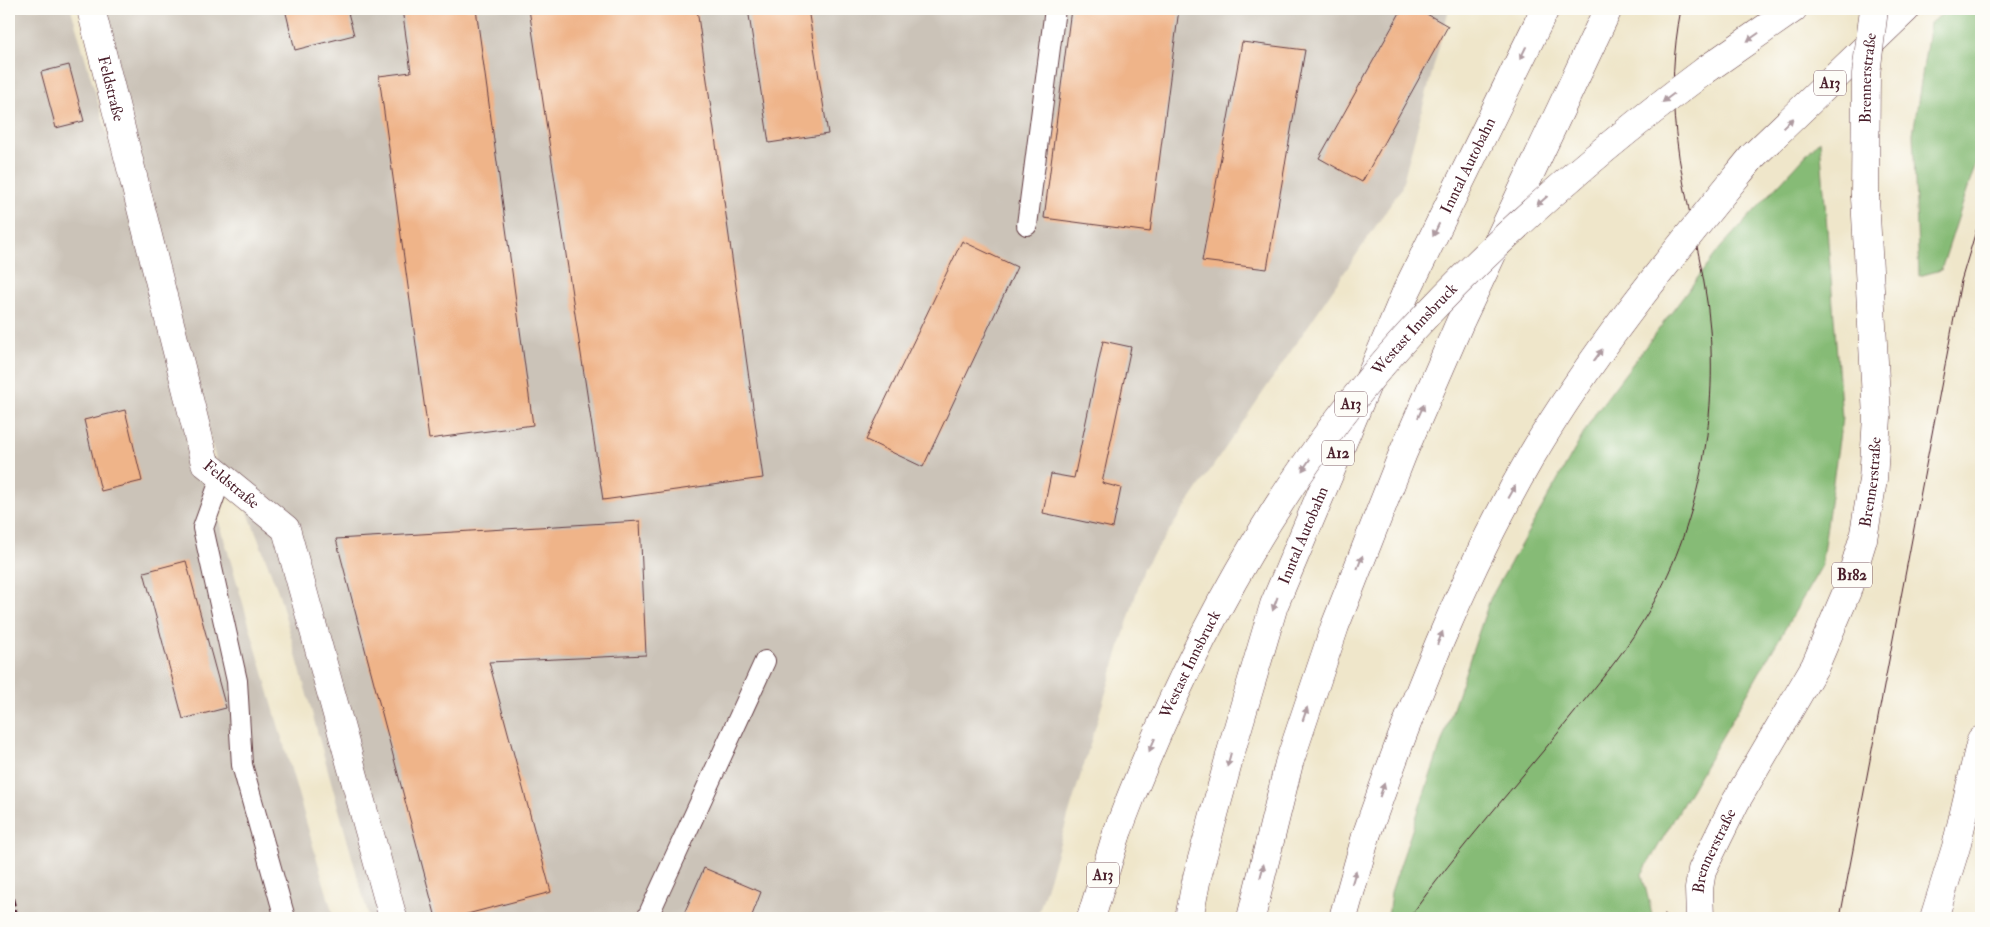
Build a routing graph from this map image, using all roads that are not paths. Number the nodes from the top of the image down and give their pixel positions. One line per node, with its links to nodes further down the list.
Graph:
1 (91, 9): 9 (main road, Feldstraße)
2 (1056, 9): 8 (lane)
3 (1545, 9): 16 (main road, Inntal Autobahn / A12, one-way to 16)
4 (1608, 9): 17 (main road, one-way to 4)
5 (1793, 9): 15 (main road, Westast Innsbruck / A13, one-way to 15, bridge)
6 (1874, 9): 19 (main road, Brennerstraße / B182, bridge)
7 (1906, 9): 18 (main road, A13, one-way to 7, bridge)
8 (1027, 225)
9 (221, 478): 12 (lane); 13 (main road, Feldstraße)
10 (765, 661): 14 (lane)
11 (1981, 740): 20 (main road)
12 (286, 918)
13 (393, 918)
14 (646, 918)
15 (1091, 918)
16 (1189, 918)
17 (1250, 918)
18 (1343, 918)
19 (1700, 918)
20 (1934, 918)

